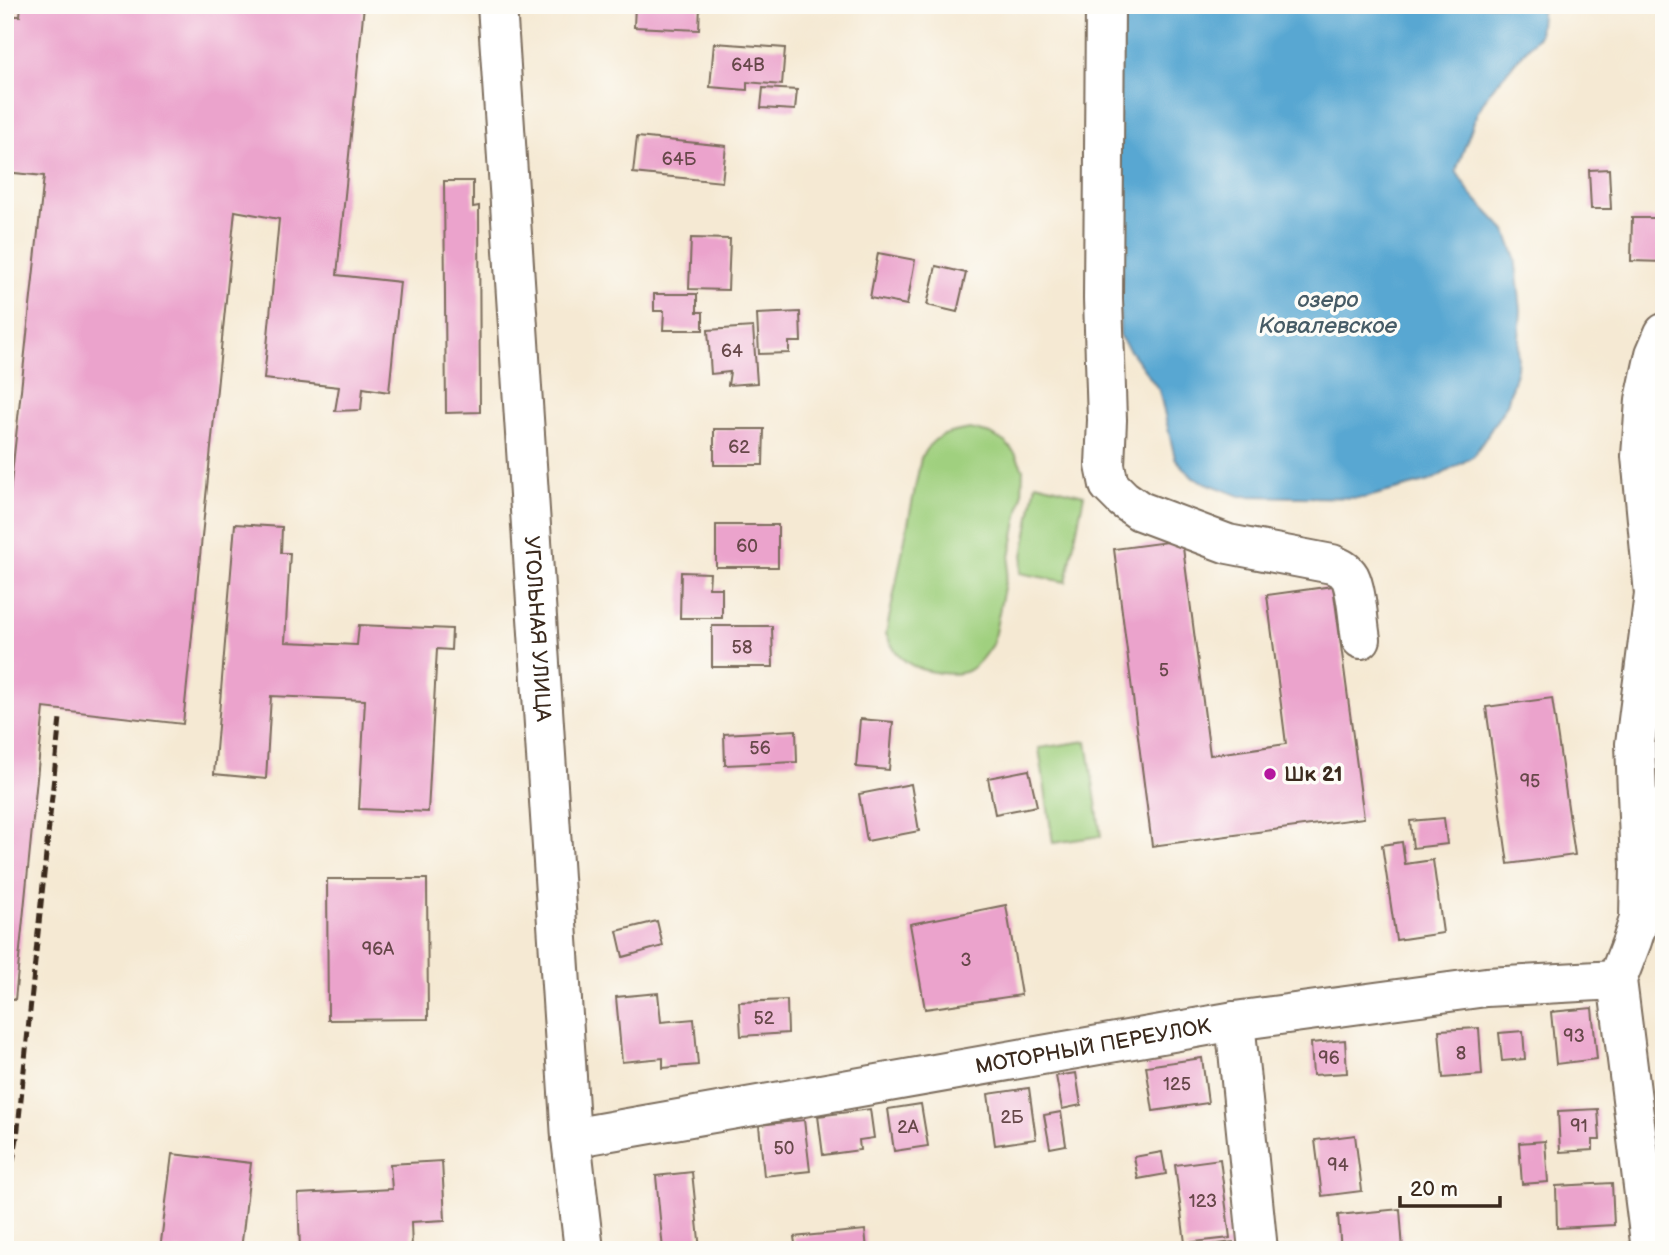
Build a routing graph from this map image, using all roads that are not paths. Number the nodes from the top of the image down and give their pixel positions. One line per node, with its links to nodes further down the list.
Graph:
1 (497, 5): 7 (street, УГОЛЬНАЯ УЛИЦА)
2 (1105, 5): 4 (street)
3 (1664, 333): 5 (street)
4 (1361, 639)
5 (1617, 980): 6 (street, МОТОРНЫЙ ПЕРЕУЛОК); 10 (street)
6 (1235, 1021): 7 (street, МОТОРНЫЙ ПЕРЕУЛОК); 9 (street)
7 (571, 1138): 8 (street, УГОЛЬНАЯ УЛИЦА)
8 (584, 1250)
9 (1258, 1250)
10 (1651, 1250)

